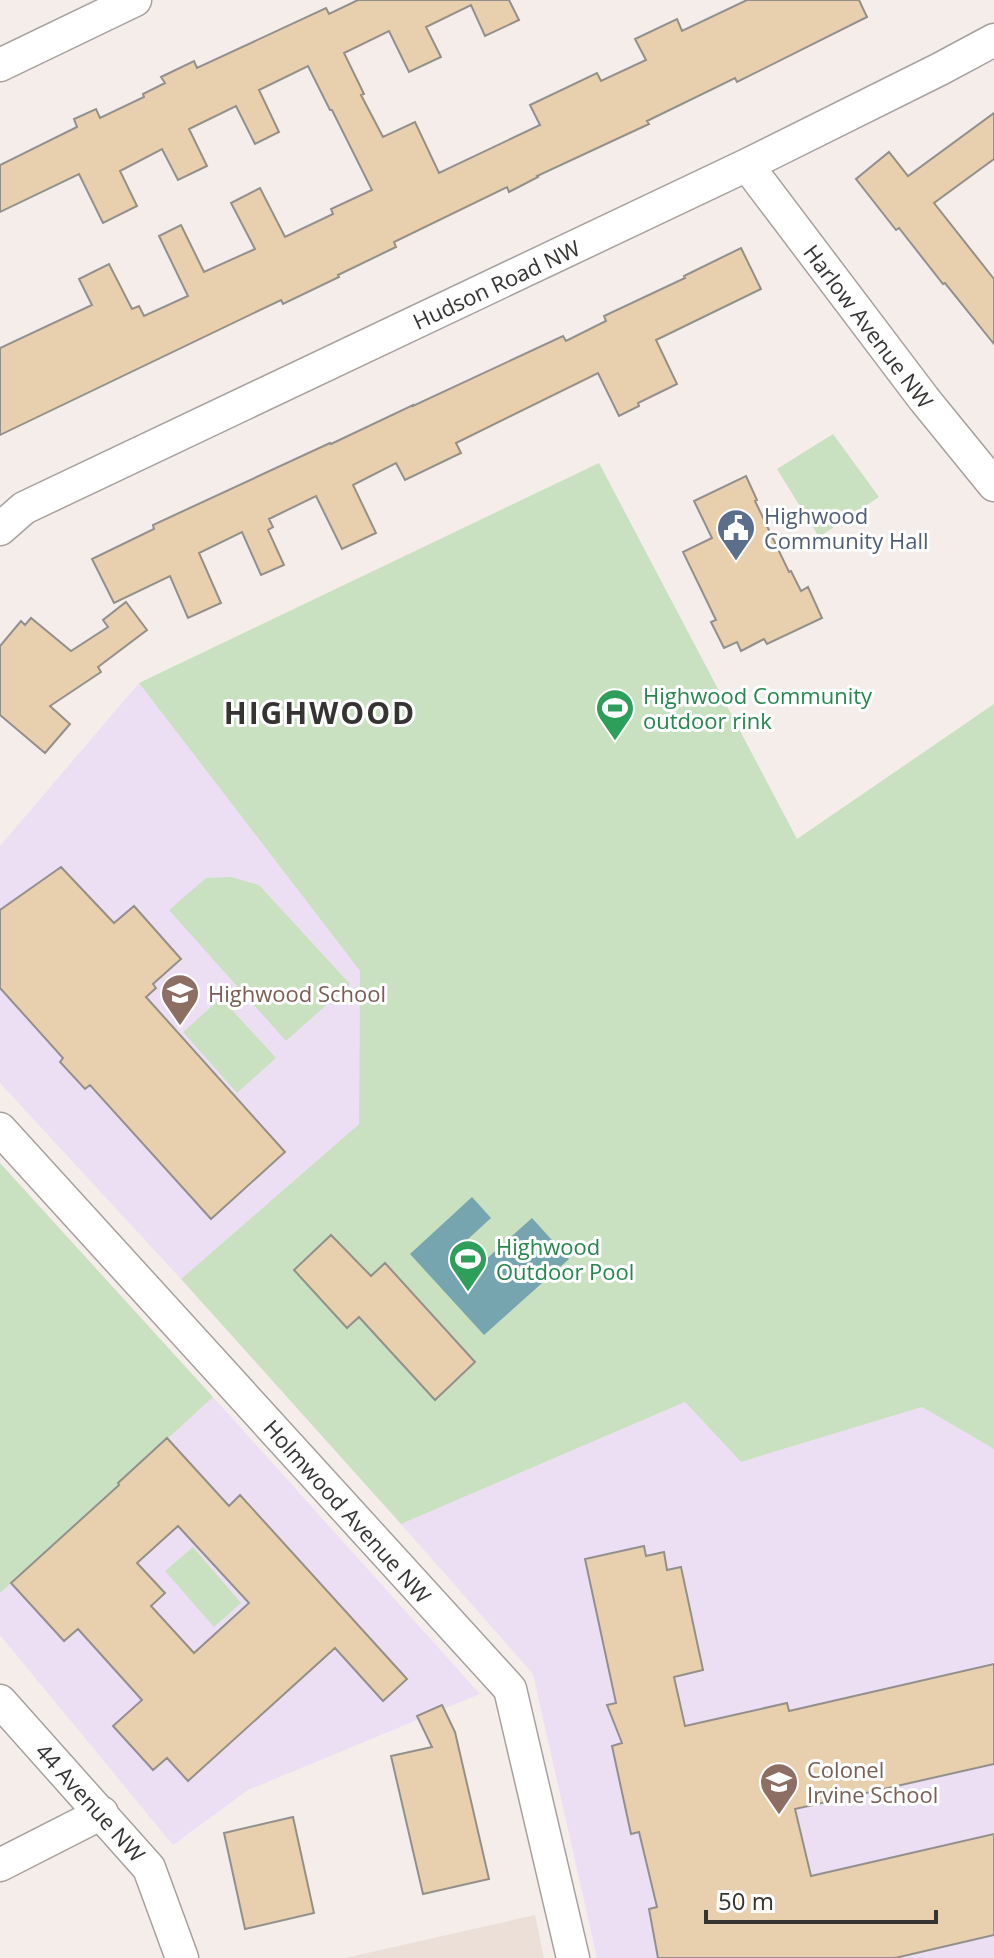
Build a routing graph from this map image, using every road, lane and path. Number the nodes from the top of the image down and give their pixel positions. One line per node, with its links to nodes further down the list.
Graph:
1 (135, 0): 3 (street)
2 (994, 40): 4 (street, Hudson Road NW)
3 (0, 65)
4 (747, 165): 5 (street, Harlow Avenue NW); 6 (street, Hudson Road NW)
5 (994, 485)
6 (0, 529)
7 (0, 1129): 12 (street, Holmwood Avenue NW)
8 (0, 1701): 9 (street, 44 Avenue NW)
9 (102, 1813): 10 (street); 11 (street, 44 Avenue NW)
10 (0, 1865)
11 (182, 1958)
12 (573, 1958)

